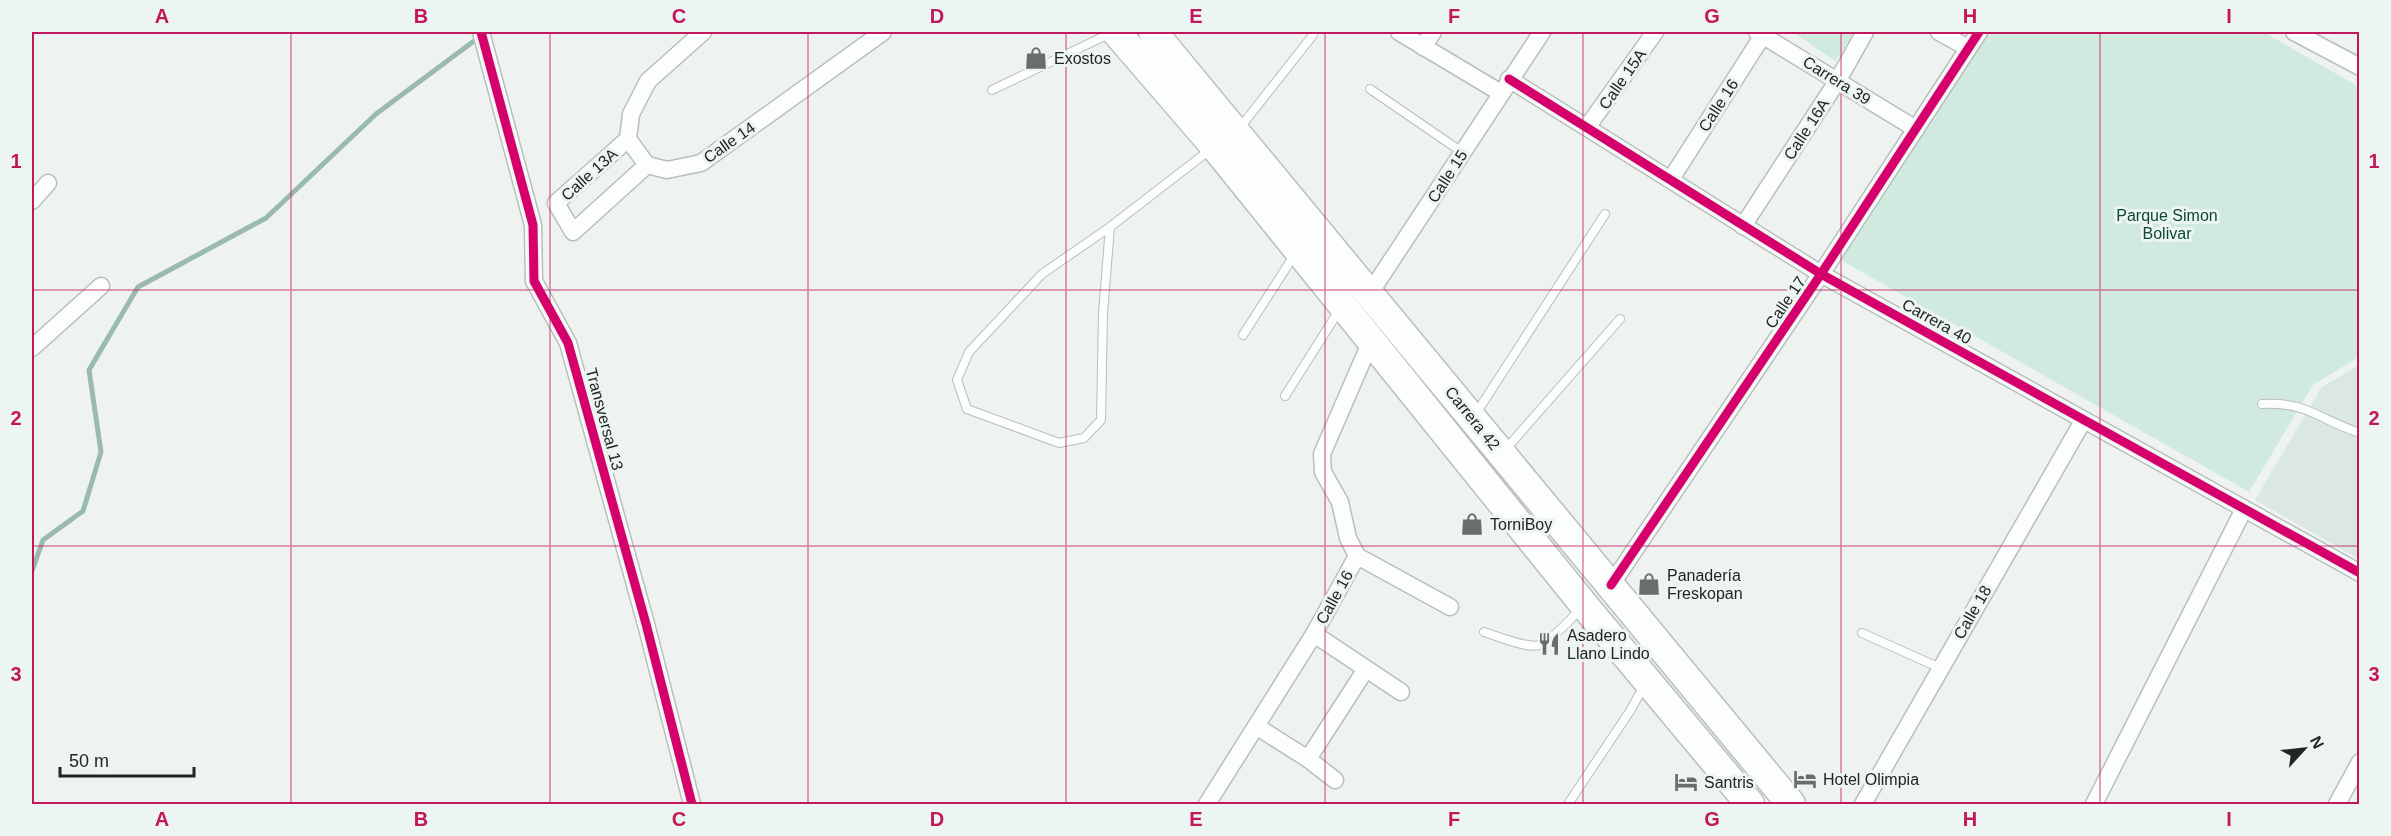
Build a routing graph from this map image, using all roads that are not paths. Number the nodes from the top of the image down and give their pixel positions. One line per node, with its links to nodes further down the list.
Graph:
1 (703, 32): 25 (street, Calle 13A)
2 (883, 32): 28 (street, Calle 14)
3 (1115, 32): 22 (lane); 26 (highway, Carrera 42)
4 (1153, 32): 26 (highway, Carrera 42)
5 (1399, 32): 16 (street, Carrera 40)
6 (1432, 32): 16 (street)
7 (1542, 32): 20 (street, Calle 15)
8 (1655, 32): 23 (street, Calle 15A)
9 (1865, 32): 19 (street, Calle 16A)
10 (1940, 32): 17 (street)
11 (1979, 32): 17 (street, Calle 17)
12 (2294, 32): 18 (street)
13 (1762, 33): 19 (street, Carrera 39); 29 (street, Calle 16)
14 (1313, 35): 26 (lane)
15 (484, 39): 66 (street, Transversal 13)
16 (1423, 47): 20 (street, Carrera 40)
17 (1968, 48): 24 (street, Calle 17)
18 (2360, 68)
19 (1838, 80): 24 (street, Carrera 39); 33 (street, Calle 16A)
20 (1505, 86): 23 (street, Carrera 40); 27 (street, Calle 15)
21 (1370, 89): 27 (lane)
22 (992, 90)
23 (1588, 126): 29 (street, Carrera 40)
24 (1916, 129): 36 (street, Calle 17)
25 (628, 139): 28 (street); 28 (street, Calle 13A)
26 (1226, 139): 34 (lane); 35 (highway, Carrera 42); 38 (highway, Carrera 42)
27 (1462, 152): 38 (street, Calle 15)
28 (647, 165)
29 (1671, 179): 33 (street, Carrera 40)
30 (48, 183): 31 (street)
31 (32, 201)
32 (1605, 214): 45 (lane)
33 (1743, 226): 36 (street, Carrera 40)
34 (1110, 227): 34 (lane)
35 (1297, 251): 40 (highway, Carrera 42); 41 (lane)
36 (1821, 274): 46 (street, Carrera 40); 52 (street, Calle 17)
37 (101, 286): 42 (street)
38 (1370, 292): 40 (street, Calle 15); 45 (highway, Carrera 42)
39 (1620, 319): 48 (lane)
40 (1355, 323): 43 (lane); 50 (street, Calle 16); 53 (highway, Carrera 42)
41 (1243, 335)
42 (32, 348)
43 (1285, 396)
44 (2262, 404): 47 (lane)
45 (1473, 418): 48 (highway, Carrera 42)
46 (2083, 421): 49 (street, Carrera 40); 58 (street, Calle 18)
47 (2360, 433)
48 (1502, 454): 52 (highway, Carrera 42)
49 (2244, 509): 51 (street, Carrera 40); 72 (street)
50 (1357, 556): 54 (street); 57 (street, Calle 16)
51 (2360, 573)
52 (1611, 585): 70 (highway, Carrera 42)
53 (1584, 605): 55 (lane); 60 (highway, Carrera 42)
54 (1450, 607)
55 (1485, 632)
56 (1862, 633): 58 (lane)
57 (1314, 634): 59 (street); 62 (street, Calle 16)
58 (1940, 668): 71 (street, Calle 18)
59 (1366, 669): 61 (street); 63 (street)
60 (1647, 680): 68 (lane); 69 (highway, Carrera 42)
61 (1401, 692)
62 (1256, 726): 63 (street); 67 (street, Calle 16)
63 (1308, 759): 65 (street)
64 (2360, 762): 73 (street)
65 (1335, 780)
66 (692, 804)
67 (1207, 804)
68 (1568, 804)
69 (1750, 804)
70 (1791, 804)
71 (1863, 804)
72 (2094, 804)
73 (2337, 804)

